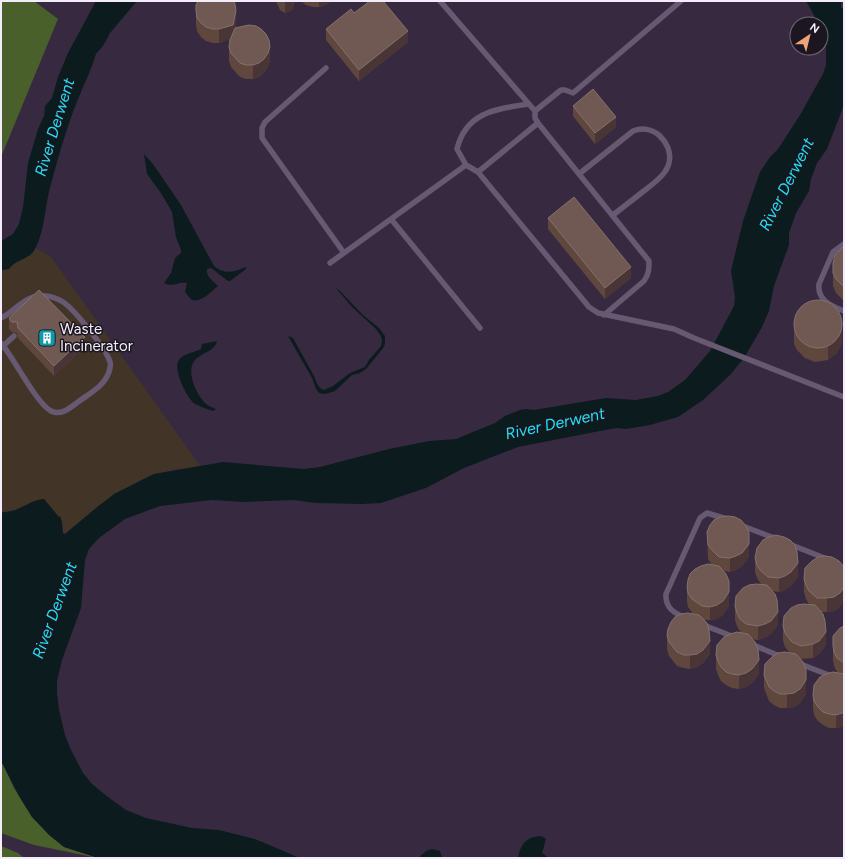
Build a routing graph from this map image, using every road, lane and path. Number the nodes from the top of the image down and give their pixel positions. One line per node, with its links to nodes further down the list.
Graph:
1 (440, 1): 4 (lane)
2 (680, 1): 5 (lane)
3 (326, 68): 13 (lane)
4 (529, 104): 5 (lane); 7 (lane)
5 (535, 111): 6 (lane)
6 (538, 123): 8 (lane); 9 (lane)
7 (466, 165): 8 (lane); 11 (lane)
8 (478, 172): 16 (lane)
9 (579, 174): 10 (lane); 10 (lane)
10 (613, 215): 16 (lane)
11 (391, 219): 13 (lane); 18 (lane)
12 (844, 244): 15 (lane)
13 (344, 253): 14 (lane)
14 (330, 263)
15 (844, 311)
16 (604, 315): 22 (lane)
17 (1, 318): 20 (lane)
18 (480, 328)
19 (14, 336): 21 (lane)
20 (1, 342)
21 (1, 348)
22 (844, 397)
23 (829, 560): 24 (lane)
24 (691, 620)
25 (698, 623): 26 (lane)
26 (786, 658)
27 (793, 661): 28 (lane)
28 (844, 681)

